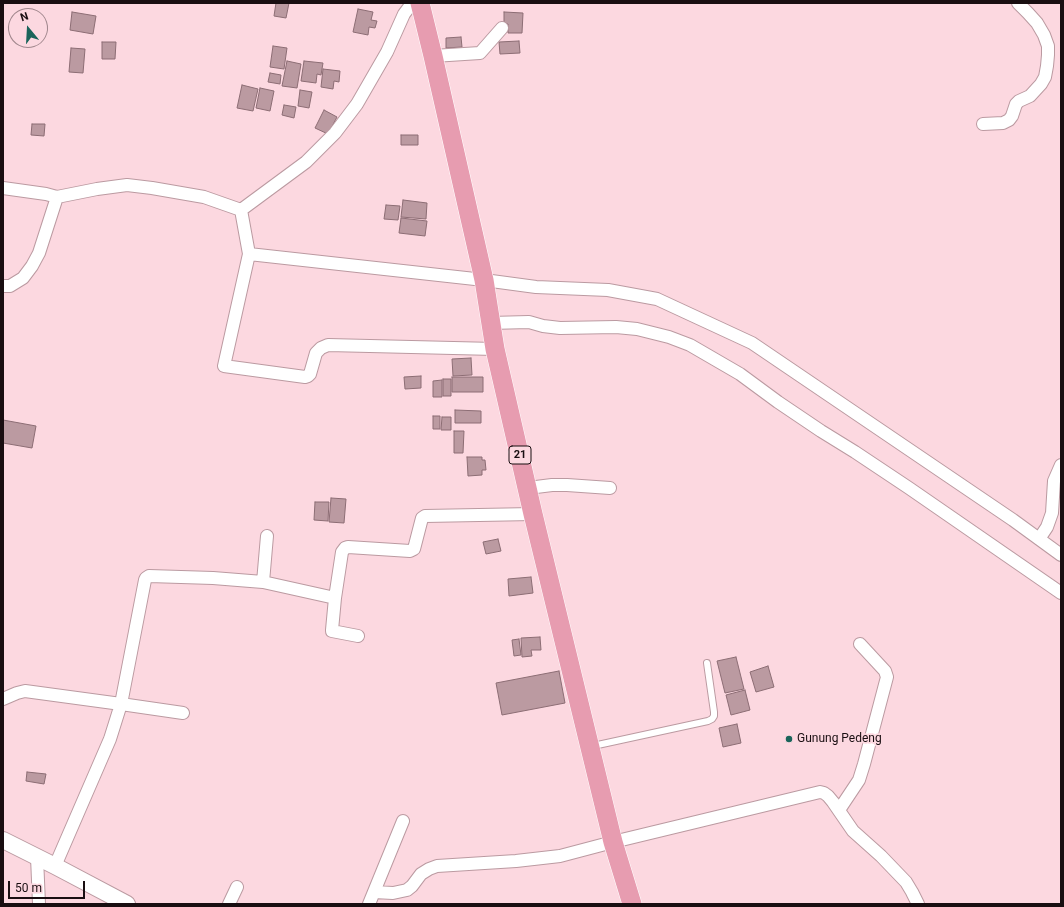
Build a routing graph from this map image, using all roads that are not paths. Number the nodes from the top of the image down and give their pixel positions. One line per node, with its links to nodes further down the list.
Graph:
1 (415, 3): 9 (street)
2 (420, 3): 5 (highway, 21)
3 (1018, 3): 6 (street)
4 (502, 28): 5 (street)
5 (433, 56): 11 (highway, 21)
6 (983, 124)
7 (3, 188): 8 (street)
8 (57, 197): 9 (street); 12 (street)
9 (242, 210): 10 (street)
10 (249, 254): 11 (street); 14 (street)
11 (484, 280): 13 (highway, 21); 20 (street)
12 (3, 286)
13 (490, 323): 14 (highway, 21); 23 (street)
14 (495, 350): 16 (highway, 21)
15 (1061, 465): 20 (street)
16 (528, 488): 17 (street); 18 (highway, 21)
17 (610, 488)
18 (533, 514): 24 (street); 31 (highway, 21)
19 (267, 536): 22 (street)
20 (1039, 539): 21 (street)
21 (1061, 555)
22 (263, 582): 24 (street); 29 (street)
23 (1061, 593)
24 (335, 598): 25 (street)
25 (358, 636)
26 (860, 644): 32 (street)
27 (707, 663): 31 (lane)
28 (3, 699): 29 (street)
29 (121, 704): 30 (street); 37 (street)
30 (183, 713)
31 (589, 747): 35 (highway, 21)
32 (839, 810): 35 (street); 45 (street)
33 (403, 820): 39 (street)
34 (3, 840): 36 (main road)
35 (613, 842): 39 (street); 44 (highway, 21)
36 (37, 857): 37 (main road); 40 (street)
37 (54, 866): 41 (main road)
38 (237, 887): 42 (street)
39 (374, 892): 43 (street)
40 (39, 904)
41 (127, 904)
42 (229, 904)
43 (369, 904)
44 (632, 904)
45 (918, 904)

